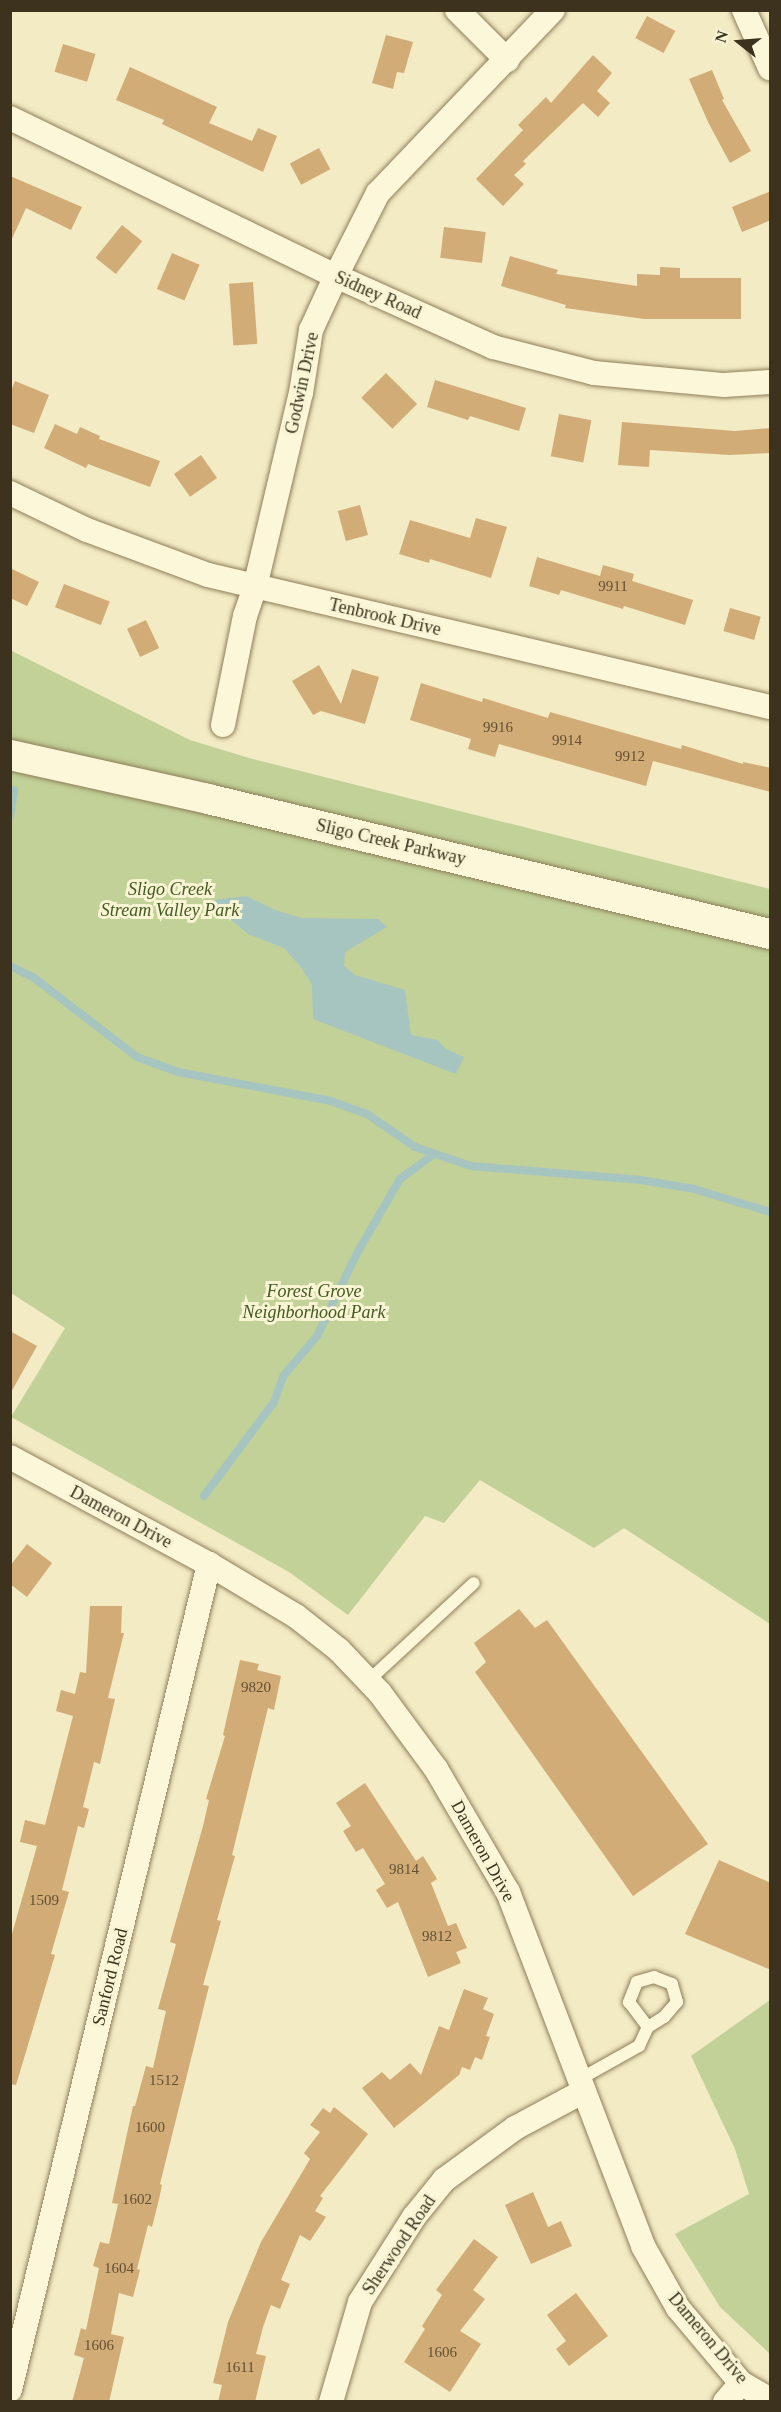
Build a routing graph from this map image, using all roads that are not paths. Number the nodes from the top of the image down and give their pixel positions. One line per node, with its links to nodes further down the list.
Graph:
1 (457, 10): 4 (street)
2 (553, 10): 4 (street, Godwin Drive)
3 (744, 10): 5 (street)
4 (507, 60): 7 (street, Godwin Drive)
5 (771, 68)
6 (10, 118): 7 (street, Sidney Road)
7 (336, 276): 8 (street, Sidney Road); 10 (street, Godwin Drive)
8 (771, 382)
9 (10, 493): 10 (street, Tenbrook Drive)
10 (255, 587): 11 (street, Tenbrook Drive); 12 (street, Godwin Drive)
11 (771, 707)
12 (224, 725)
13 (10, 755): 14 (street, Sligo Creek Parkway)
14 (771, 934)
15 (14, 1466): 16 (street, Dameron Drive)
16 (209, 1564): 18 (street, Dameron Drive); 22 (street, Sanford Road)
17 (474, 1583): 18 (lane)
18 (369, 1681): 20 (street, Dameron Drive)
19 (648, 2027): 20 (lane)
20 (582, 2085): 21 (street, Dameron Drive); 24 (street, Sherwood Road)
21 (741, 2383): 23 (street, Dameron Drive); 25 (street)
22 (10, 2390)
23 (771, 2400)
24 (331, 2402)
25 (725, 2402)

